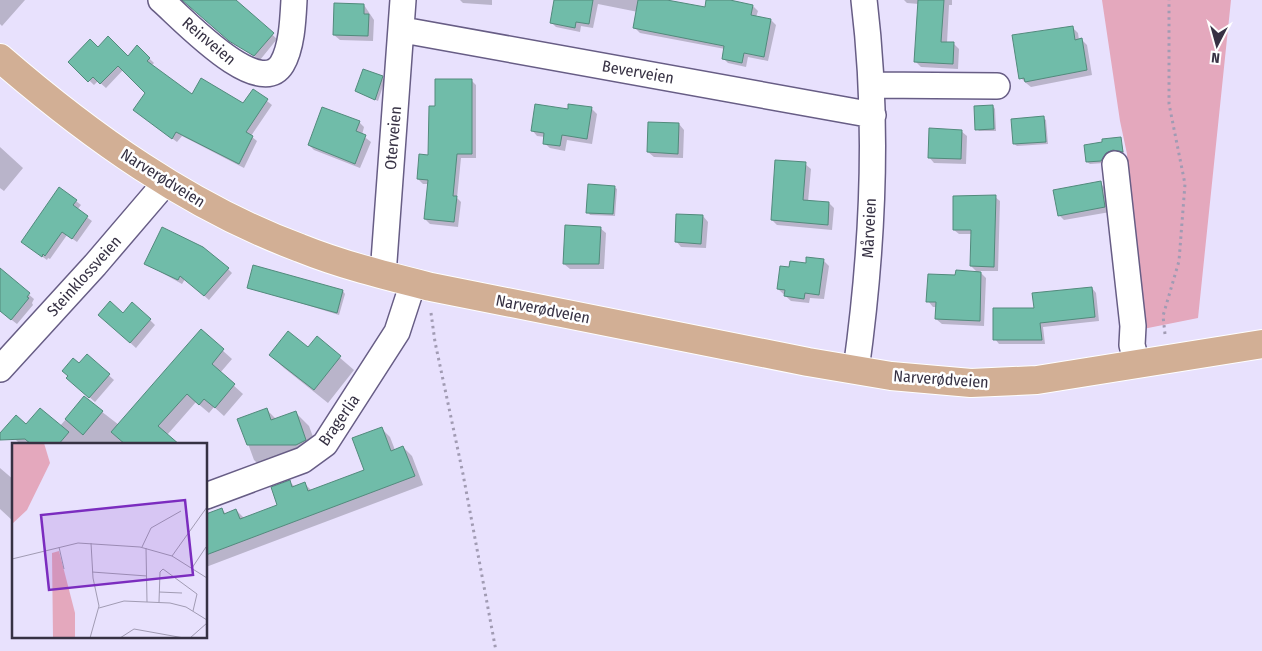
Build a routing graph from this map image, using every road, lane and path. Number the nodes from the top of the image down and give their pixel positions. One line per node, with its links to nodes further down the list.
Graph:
1 (161, 0): 2 (street, Reinveien)
2 (294, 0)
3 (403, 0): 6 (street, Oterveien)
4 (864, 0): 8 (street, Mårveien)
5 (1169, 0): 16 (path)
6 (403, 30): 10 (street, Beverveien); 13 (street, Oterveien)
7 (1, 62): 12 (main road, Narverødveien)
8 (872, 85): 9 (street); 10 (street, Mårveien)
9 (997, 86)
10 (873, 115): 19 (street, Mårveien)
11 (1115, 164): 17 (street)
12 (166, 182): 13 (main road, Narverødveien); 18 (street, Steinklossveien)
13 (383, 275): 14 (main road, Narverødveien)
14 (422, 285): 19 (main road, Narverødveien); 20 (street, Bragerlia); 21 (path)
15 (1262, 344): 16 (main road, Narverødveien)
16 (1167, 360): 17 (main road, Narverødveien)
17 (1137, 364): 19 (main road, Narverødveien)
18 (0, 369)
19 (856, 370)
20 (208, 495)
21 (496, 651)

